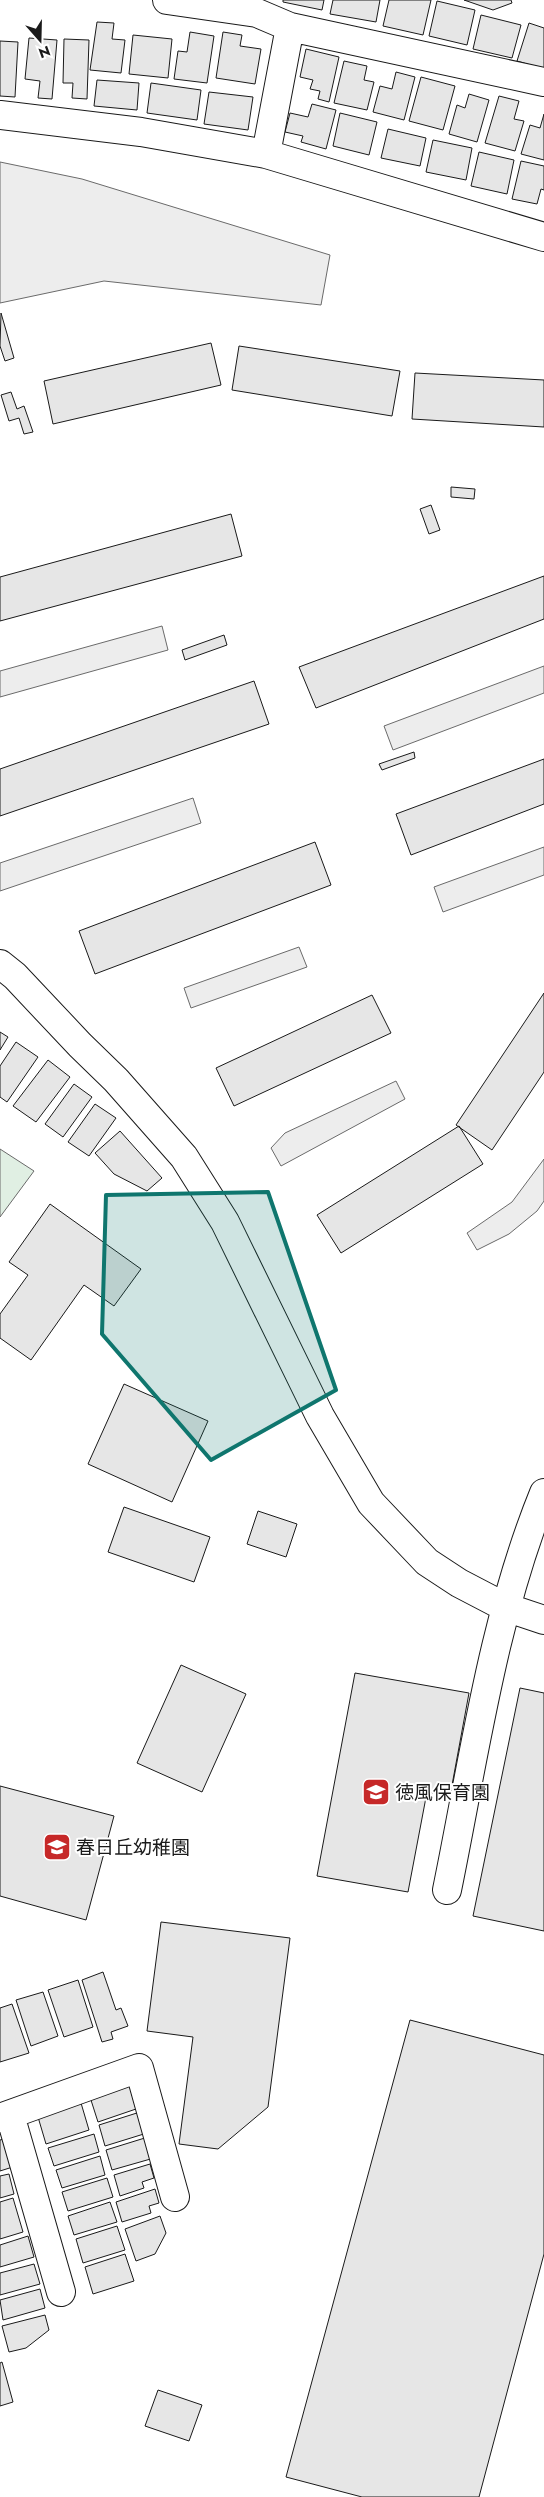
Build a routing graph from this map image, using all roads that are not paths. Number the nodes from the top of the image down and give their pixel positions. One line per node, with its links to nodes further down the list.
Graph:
1 (168, 0): 2 (street)
2 (290, 27): 3 (street); 5 (street)
3 (544, 82)
4 (0, 115): 5 (street)
5 (266, 154): 6 (street)
6 (544, 237)
7 (0, 964): 9 (street)
8 (544, 1494): 9 (street)
9 (504, 1607): 10 (street); 11 (street)
10 (544, 1620)
11 (447, 1890)
12 (5, 2117): 13 (street); 14 (street)
13 (175, 2197)
14 (61, 2292)

